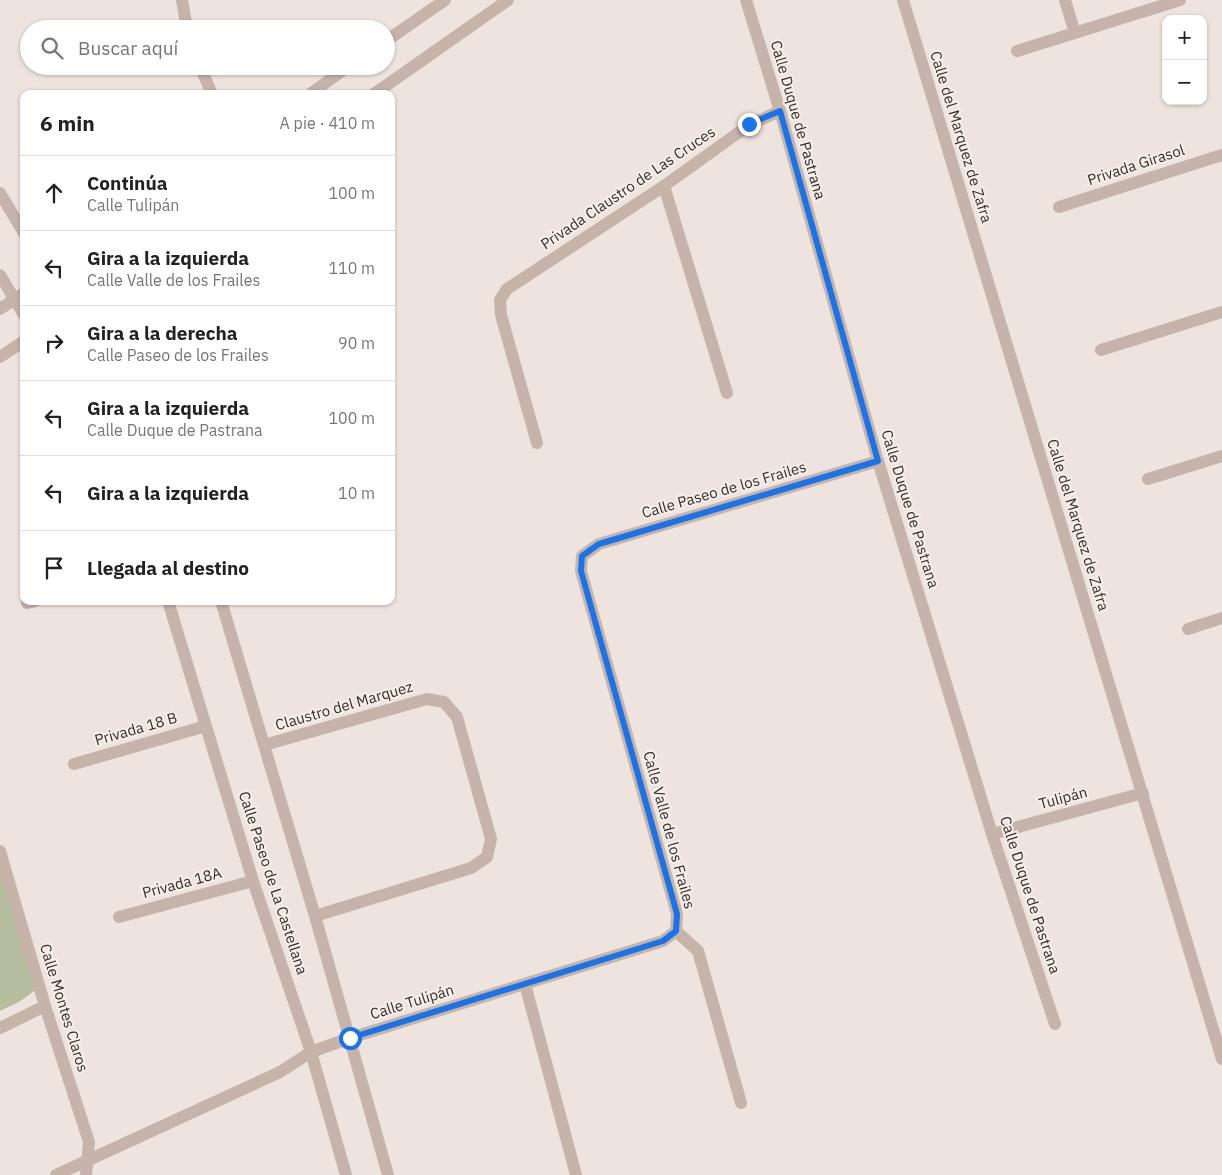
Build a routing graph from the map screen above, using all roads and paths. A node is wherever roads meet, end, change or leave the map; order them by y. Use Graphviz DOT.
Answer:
graph roads {
  1 [pos="182,0"];
  2 [pos="444,0"];
  3 [pos="508,0"];
  4 [pos="746,0"];
  5 [pos="903,0"];
  6 [pos="1065,0"];
  7 [pos="1180,0"];
  8 [pos="185,20"];
  9 [pos="1075,33"];
  10 [pos="395,35"];
  11 [pos="1017,52"];
  12 [pos="204,75"];
  13 [pos="337,75"];
  14 [pos="210,90"];
  15 [pos="316,90"];
  16 [pos="380,90"];
  17 [pos="780,111"];
  18 [pos="1222,155"];
  19 [pos="664,186"];
  20 [pos="0,193"];
  21 [pos="1059,207"];
  22 [pos="20,226"];
  23 [pos="0,275"];
  24 [pos="19,296"];
  25 [pos="0,309"];
  26 [pos="1222,312"];
  27 [pos="20,344"];
  28 [pos="1101,350"];
  29 [pos="0,357"];
  30 [pos="727,393"];
  31 [pos="537,443"];
  32 [pos="1222,456"];
  33 [pos="878,461"];
  34 [pos="1148,479"];
  35 [pos="582,556"];
  36 [pos="169,605"];
  37 [pos="222,605"];
  38 [pos="1222,618"];
  39 [pos="1188,629"];
  40 [pos="206,726"];
  41 [pos="264,745"];
  42 [pos="74,764"];
  43 [pos="1142,793"];
  44 [pos="992,834"];
  45 [pos="0,851"];
  46 [pos="253,881"];
  47 [pos="315,916"];
  48 [pos="119,917"];
  49 [pos="676,931"];
  50 [pos="525,984"];
  51 [pos="45,1006"];
  52 [pos="1055,1024"];
  53 [pos="0,1028"];
  54 [pos="350,1038"];
  55 [pos="310,1052"];
  56 [pos="1222,1059"];
  57 [pos="741,1103"];
  58 [pos="87,1160"];
  59 [pos="56,1175"];
  60 [pos="86,1175"];
  61 [pos="346,1175"];
  62 [pos="388,1175"];
  63 [pos="576,1175"];
  1 -- 8 [label="street"];
  2 -- 10 [label="street"];
  3 -- 16 [label="street"];
  4 -- 17 [label="street, Calle Duque de Pastrana"];
  5 -- 43 [label="street, Calle del Marquez de Zafra"];
  6 -- 9 [label="street"];
  7 -- 9 [label="street"];
  9 -- 11 [label="street"];
  12 -- 14 [label="street"];
  13 -- 15 [label="street"];
  17 -- 19 [label="street, Privada Claustro de Las Cruces"];
  17 -- 33 [label="street, Calle Duque de Pastrana"];
  18 -- 21 [label="street, Privada Girasol"];
  19 -- 30 [label="street"];
  19 -- 31 [label="street, Privada Claustro de Las Cruces"];
  20 -- 22 [label="street"];
  23 -- 24 [label="street"];
  24 -- 25 [label="street"];
  26 -- 28 [label="street"];
  27 -- 29 [label="street"];
  32 -- 34 [label="street"];
  33 -- 35 [label="street, Calle Paseo de los Frailes"];
  33 -- 44 [label="street, Calle Duque de Pastrana"];
  35 -- 49 [label="street, Calle Valle de los Frailes"];
  36 -- 40 [label="street, Calle Paseo de La Castellana"];
  37 -- 41 [label="street, Calle Paseo de La Castellana"];
  38 -- 39 [label="street"];
  40 -- 42 [label="street, Privada 18 B"];
  40 -- 46 [label="street, Calle Paseo de La Castellana"];
  41 -- 47 [label="street, Calle Paseo de La Castellana"];
  41 -- 47 [label="street, Claustro del Marquez"];
  43 -- 44 [label="street, Tulipán"];
  43 -- 56 [label="street, Calle del Marquez de Zafra"];
  44 -- 52 [label="street, Calle Duque de Pastrana"];
  45 -- 51 [label="street, Calle Montes Claros"];
  46 -- 48 [label="street, Privada 18A"];
  46 -- 55 [label="street, Calle Paseo de La Castellana"];
  47 -- 54 [label="street, Calle Paseo de La Castellana"];
  49 -- 50 [label="street, Calle Tulipán"];
  49 -- 57 [label="street, Calle Valle de los Frailes"];
  50 -- 54 [label="street, Calle Tulipán"];
  50 -- 63 [label="street"];
  51 -- 53 [label="street"];
  51 -- 58 [label="street, Calle Montes Claros"];
  54 -- 55 [label="street, Calle Tulipán"];
  54 -- 62 [label="street, Calle Paseo de La Castellana"];
  55 -- 58 [label="street, Calle Tulipán"];
  55 -- 61 [label="street, Calle Paseo de La Castellana"];
  58 -- 59 [label="street, Calle Tulipán"];
  58 -- 60 [label="street, Calle Montes Claros"];
}
